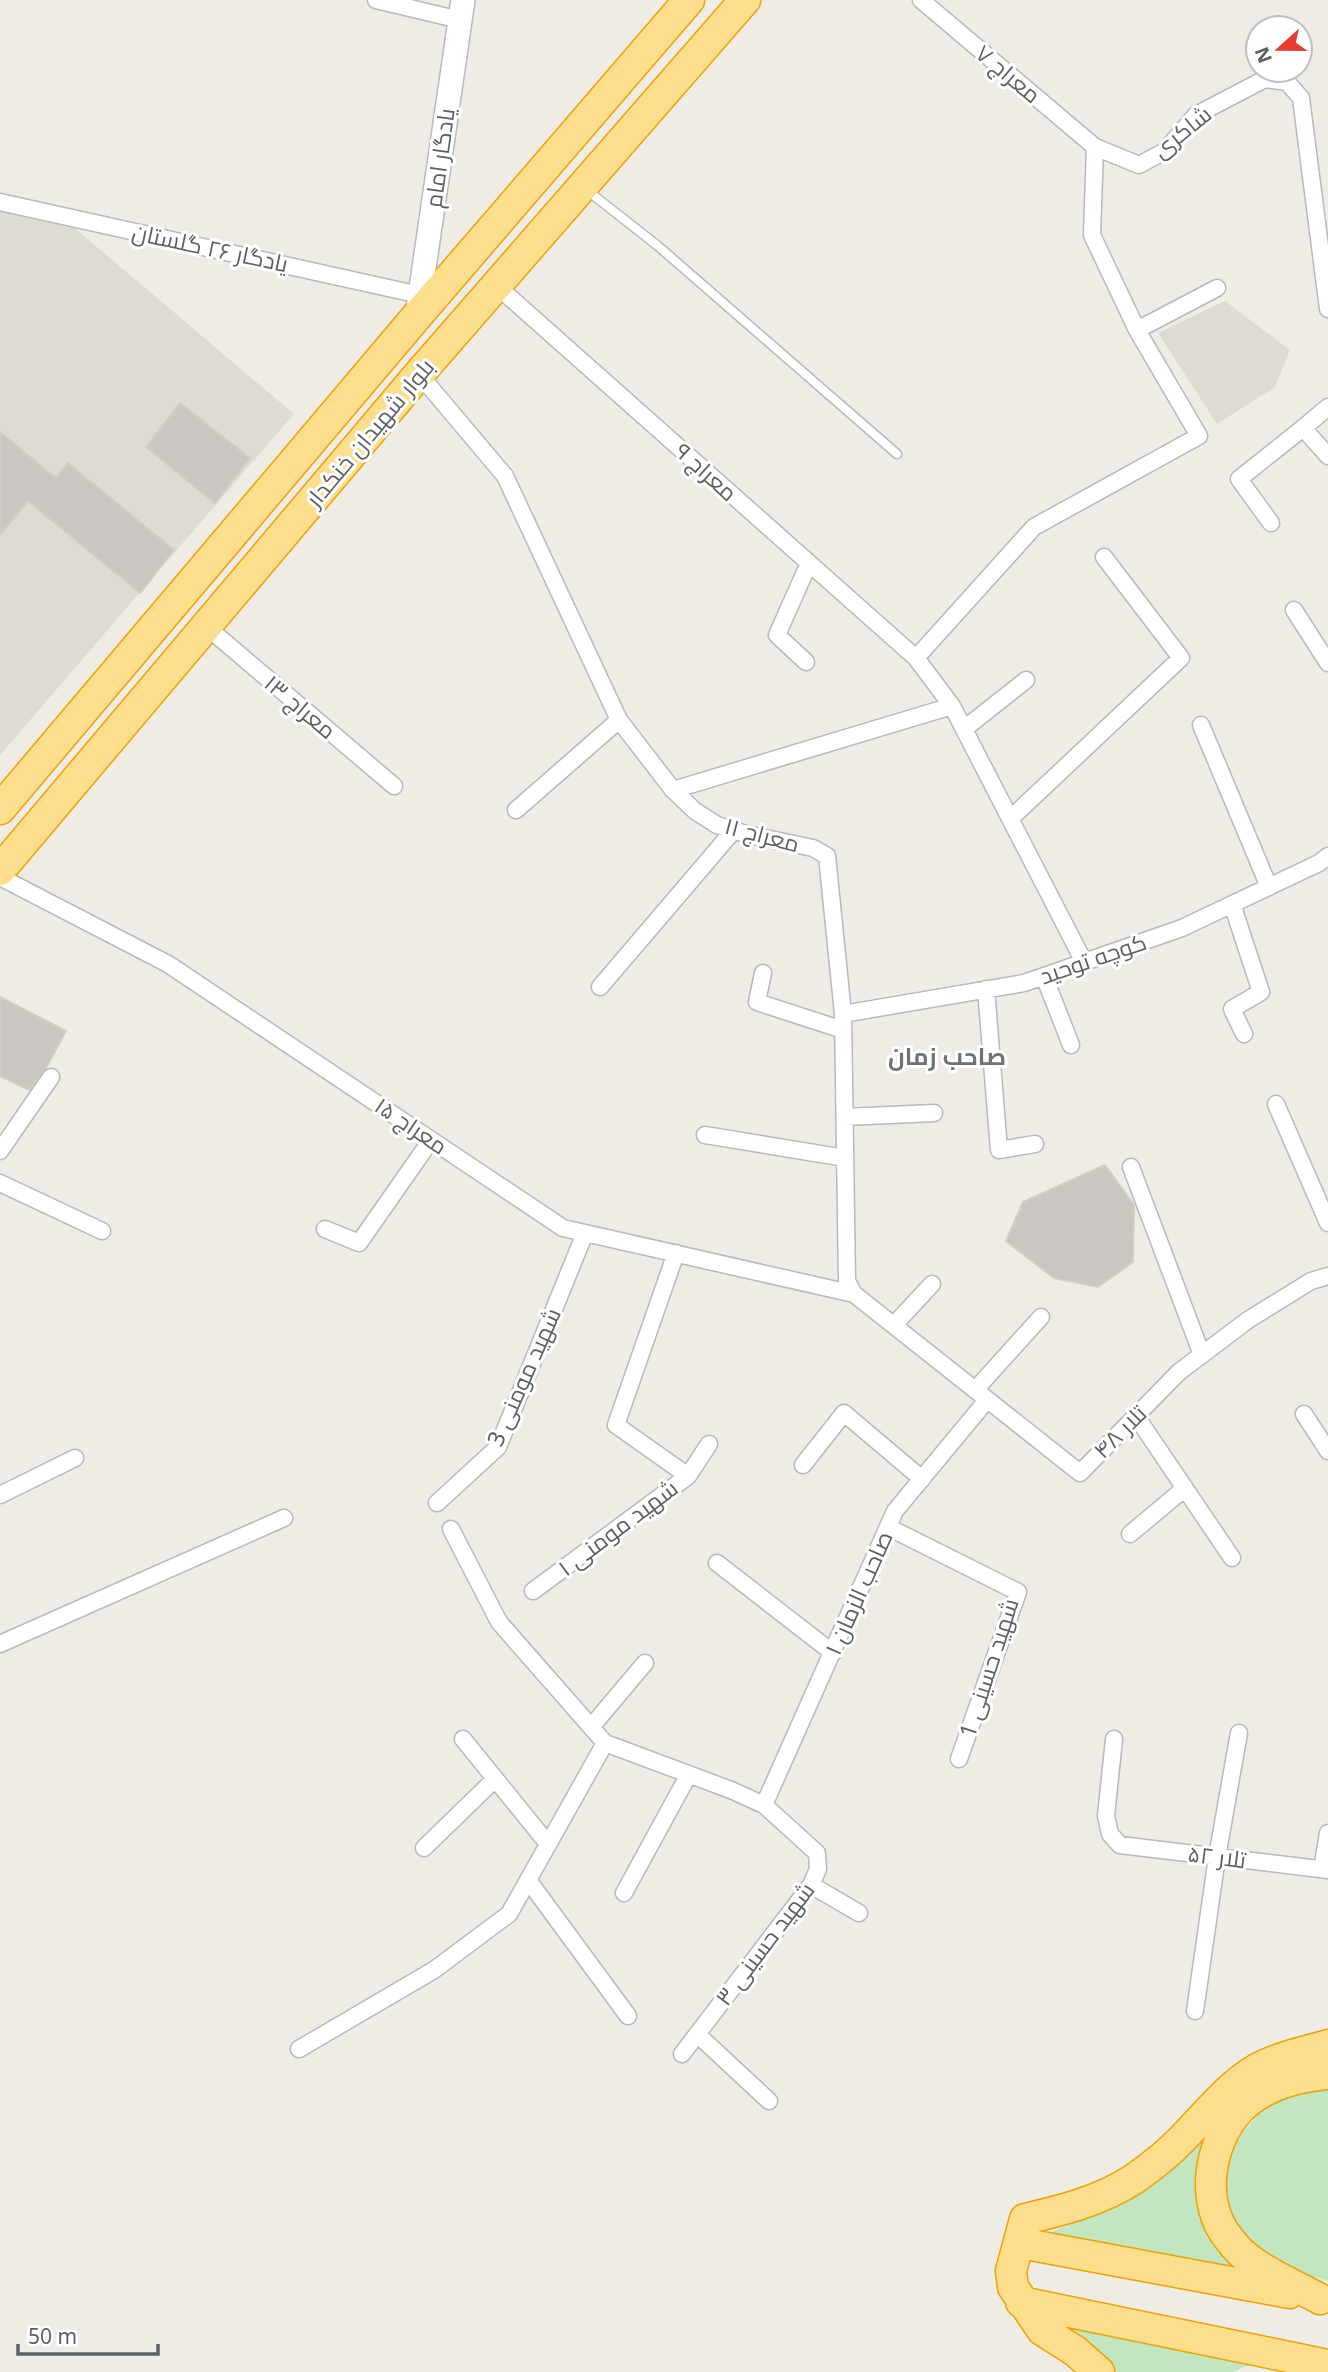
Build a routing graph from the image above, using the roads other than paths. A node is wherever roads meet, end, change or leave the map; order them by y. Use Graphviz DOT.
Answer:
graph roads {
  1 [pos="376,0"];
  2 [pos="689,0"];
  3 [pos="745,0"];
  4 [pos="921,0"];
  5 [pos="462,10"];
  6 [pos="1095,147"];
  7 [pos="583,187"];
  8 [pos="0,202"];
  9 [pos="497,286"];
  10 [pos="1217,288"];
  11 [pos="419,305"];
  12 [pos="1328,309"];
  13 [pos="1138,330"];
  14 [pos="419,374"];
  15 [pos="1328,407"];
  16 [pos="1303,428"];
  17 [pos="897,454"];
  18 [pos="1328,456"];
  19 [pos="1271,523"];
  20 [pos="1104,557"];
  21 [pos="809,563"];
  22 [pos="1294,610"];
  23 [pos="206,627"];
  24 [pos="916,658"];
  25 [pos="806,662"];
  26 [pos="1328,663"];
  27 [pos="1026,680"];
  28 [pos="952,706"];
  29 [pos="619,720"];
  30 [pos="1201,725"];
  31 [pos="964,729"];
  32 [pos="394,786"];
  33 [pos="673,789"];
  34 [pos="0,809"];
  35 [pos="516,810"];
  36 [pos="1010,819"];
  37 [pos="734,831"];
  38 [pos="1328,856"];
  39 [pos="0,870"];
  40 [pos="0,877"];
  41 [pos="1269,887"];
  42 [pos="1232,904"];
  43 [pos="1084,962"];
  44 [pos="763,973"];
  45 [pos="1044,976"];
  46 [pos="600,987"];
  47 [pos="986,989"];
  48 [pos="843,1022"];
  49 [pos="1244,1034"];
  50 [pos="1071,1045"];
  51 [pos="51,1077"];
  52 [pos="1276,1104"];
  53 [pos="934,1112"];
  54 [pos="845,1117"];
  55 [pos="705,1135"];
  56 [pos="431,1140"];
  57 [pos="1035,1144"];
  58 [pos="0,1151"];
  59 [pos="845,1158"];
  60 [pos="1131,1167"];
  61 [pos="0,1184"];
  62 [pos="1328,1223"];
  63 [pos="325,1229"];
  64 [pos="102,1231"];
  65 [pos="585,1233"];
  66 [pos="676,1254"];
  67 [pos="1328,1276"];
  68 [pos="932,1284"];
  69 [pos="854,1294"];
  70 [pos="1041,1317"];
  71 [pos="894,1325"];
  72 [pos="1202,1355"];
  73 [pos="981,1395"];
  74 [pos="1304,1414"];
  75 [pos="1136,1416"];
  76 [pos="709,1444"];
  77 [pos="1328,1451"];
  78 [pos="75,1458"];
  79 [pos="803,1465"];
  80 [pos="688,1476"];
  81 [pos="922,1479"];
  82 [pos="1185,1488"];
  83 [pos="0,1495"];
  84 [pos="437,1503"];
  85 [pos="284,1518"];
  86 [pos="888,1527"];
  87 [pos="451,1529"];
  88 [pos="1130,1534"];
  89 [pos="1232,1558"];
  90 [pos="717,1563"];
  91 [pos="533,1591"];
  92 [pos="0,1644"];
  93 [pos="833,1653"];
  94 [pos="645,1663"];
  95 [pos="591,1727"];
  96 [pos="1239,1733"];
  97 [pos="463,1739"];
  98 [pos="1114,1739"];
  99 [pos="605,1743"];
  100 [pos="959,1759"];
  101 [pos="689,1774"];
  102 [pos="495,1779"];
  103 [pos="764,1805"];
  104 [pos="1328,1833"];
  105 [pos="548,1844"];
  106 [pos="424,1848"];
  107 [pos="1217,1857"];
  108 [pos="1325,1870"];
  109 [pos="528,1880"];
  110 [pos="811,1885"];
  111 [pos="624,1893"];
  112 [pos="859,1913"];
  113 [pos="1195,2011"];
  114 [pos="628,2016"];
  115 [pos="697,2034"];
  116 [pos="1328,2045"];
  117 [pos="299,2049"];
  118 [pos="682,2054"];
  119 [pos="1328,2074"];
  120 [pos="769,2101"];
  121 [pos="1020,2243"];
  122 [pos="1324,2300"];
  123 [pos="1021,2302"];
  124 [pos="1328,2365"];
  125 [pos="1099,2372"];
  126 [pos="1265,2372"];
  1 -- 5 [label="street"];
  2 -- 11 [label="highway, بلوار شهیدان خنکدار"];
  3 -- 7 [label="highway, بلوار شهیدان خنکدار"];
  4 -- 6 [label="street, معراج ۷"];
  5 -- 11 [label="main road, یادگار امام"];
  6 -- 12 [label="street, شاکری"];
  6 -- 13 [label="street"];
  7 -- 9 [label="highway, بلوار شهیدان خنکدار"];
  7 -- 17 [label="lane"];
  8 -- 11 [label="street, یادگار ۲۶ گلستان"];
  9 -- 14 [label="highway, بلوار شهیدان خنکدار"];
  9 -- 21 [label="street, معراج ۹"];
  10 -- 13 [label="street"];
  11 -- 34 [label="highway, بلوار شهیدان خنکدار"];
  13 -- 24 [label="street"];
  14 -- 23 [label="highway, بلوار شهیدان خنکدار"];
  14 -- 29 [label="street, معراج ۱۱"];
  15 -- 16 [label="street"];
  16 -- 18 [label="street"];
  16 -- 19 [label="street"];
  20 -- 36 [label="street"];
  21 -- 24 [label="street, معراج ۹"];
  21 -- 25 [label="street"];
  22 -- 26 [label="street"];
  23 -- 32 [label="street, معراج ۱۳"];
  23 -- 39 [label="highway, بلوار شهیدان خنکدار"];
  24 -- 28 [label="street, معراج ۹"];
  27 -- 31 [label="street"];
  28 -- 31 [label="street, معراج ۹"];
  28 -- 33 [label="street"];
  29 -- 33 [label="street, معراج ۱۱"];
  29 -- 35 [label="street"];
  30 -- 41 [label="street"];
  31 -- 36 [label="street, معراج ۹"];
  33 -- 37 [label="street, معراج ۱۱"];
  36 -- 43 [label="street, معراج ۹"];
  37 -- 46 [label="street"];
  37 -- 48 [label="street, معراج ۱۱"];
  38 -- 41 [label="street, کوچه توحید"];
  40 -- 56 [label="street, معراج ۱۵"];
  41 -- 42 [label="street, کوچه توحید"];
  42 -- 43 [label="street, کوچه توحید"];
  42 -- 49 [label="street"];
  43 -- 45 [label="street, کوچه توحید"];
  44 -- 48 [label="street"];
  45 -- 47 [label="street, کوچه توحید"];
  45 -- 50 [label="street"];
  47 -- 48 [label="street, کوچه توحید"];
  47 -- 57 [label="street"];
  48 -- 54 [label="street, معراج ۱۱"];
  51 -- 58 [label="street"];
  52 -- 62 [label="street"];
  53 -- 54 [label="street"];
  54 -- 59 [label="street, معراج ۱۱"];
  55 -- 59 [label="street"];
  56 -- 63 [label="street"];
  56 -- 65 [label="street, معراج ۱۵"];
  59 -- 69 [label="street, معراج ۱۱"];
  60 -- 72 [label="street"];
  61 -- 64 [label="street"];
  65 -- 66 [label="street, معراج ۱۵"];
  65 -- 84 [label="street, شهید مومنی 3"];
  66 -- 69 [label="street, معراج ۱۵"];
  66 -- 80 [label="street, شهید مومنی ۱"];
  67 -- 72 [label="street, تلار ۴۸"];
  68 -- 71 [label="street"];
  69 -- 71 [label="street, تلار ۴۸"];
  70 -- 73 [label="street, صاحب الزمان ۱"];
  71 -- 73 [label="street, تلار ۴۸"];
  72 -- 75 [label="street, تلار ۴۸"];
  73 -- 75 [label="street, تلار ۴۸"];
  73 -- 81 [label="street, صاحب الزمان ۱"];
  74 -- 77 [label="street"];
  75 -- 82 [label="street"];
  76 -- 80 [label="street"];
  78 -- 83 [label="street"];
  79 -- 81 [label="street"];
  80 -- 91 [label="street, شهید مومنی ۱"];
  81 -- 86 [label="street, صاحب الزمان ۱"];
  82 -- 88 [label="street"];
  82 -- 89 [label="street"];
  85 -- 92 [label="street"];
  86 -- 93 [label="street, صاحب الزمان ۱"];
  86 -- 100 [label="street, شهید حسینی 1"];
  87 -- 95 [label="street"];
  90 -- 93 [label="street"];
  93 -- 103 [label="street, صاحب الزمان ۱"];
  94 -- 95 [label="street"];
  95 -- 99 [label="street"];
  96 -- 107 [label="street"];
  97 -- 102 [label="street"];
  98 -- 107 [label="street, تلار ۵۲"];
  99 -- 101 [label="street"];
  99 -- 105 [label="street"];
  101 -- 103 [label="street"];
  101 -- 111 [label="street"];
  102 -- 105 [label="street"];
  102 -- 106 [label="street"];
  103 -- 110 [label="street, شهید حسینی ۳"];
  104 -- 108 [label="street"];
  105 -- 109 [label="street"];
  107 -- 108 [label="street, تلار ۵۲"];
  107 -- 113 [label="street"];
  109 -- 114 [label="street"];
  109 -- 117 [label="street"];
  110 -- 112 [label="street"];
  110 -- 115 [label="street, شهید حسینی ۳"];
  115 -- 118 [label="street, شهید حسینی ۳"];
  115 -- 120 [label="street"];
  116 -- 121 [label="highway"];
  119 -- 122 [label="highway"];
  121 -- 122 [label="highway"];
  121 -- 123 [label="highway"];
  123 -- 124 [label="highway"];
  123 -- 125 [label="highway"];
  124 -- 126 [label="highway"];
}
